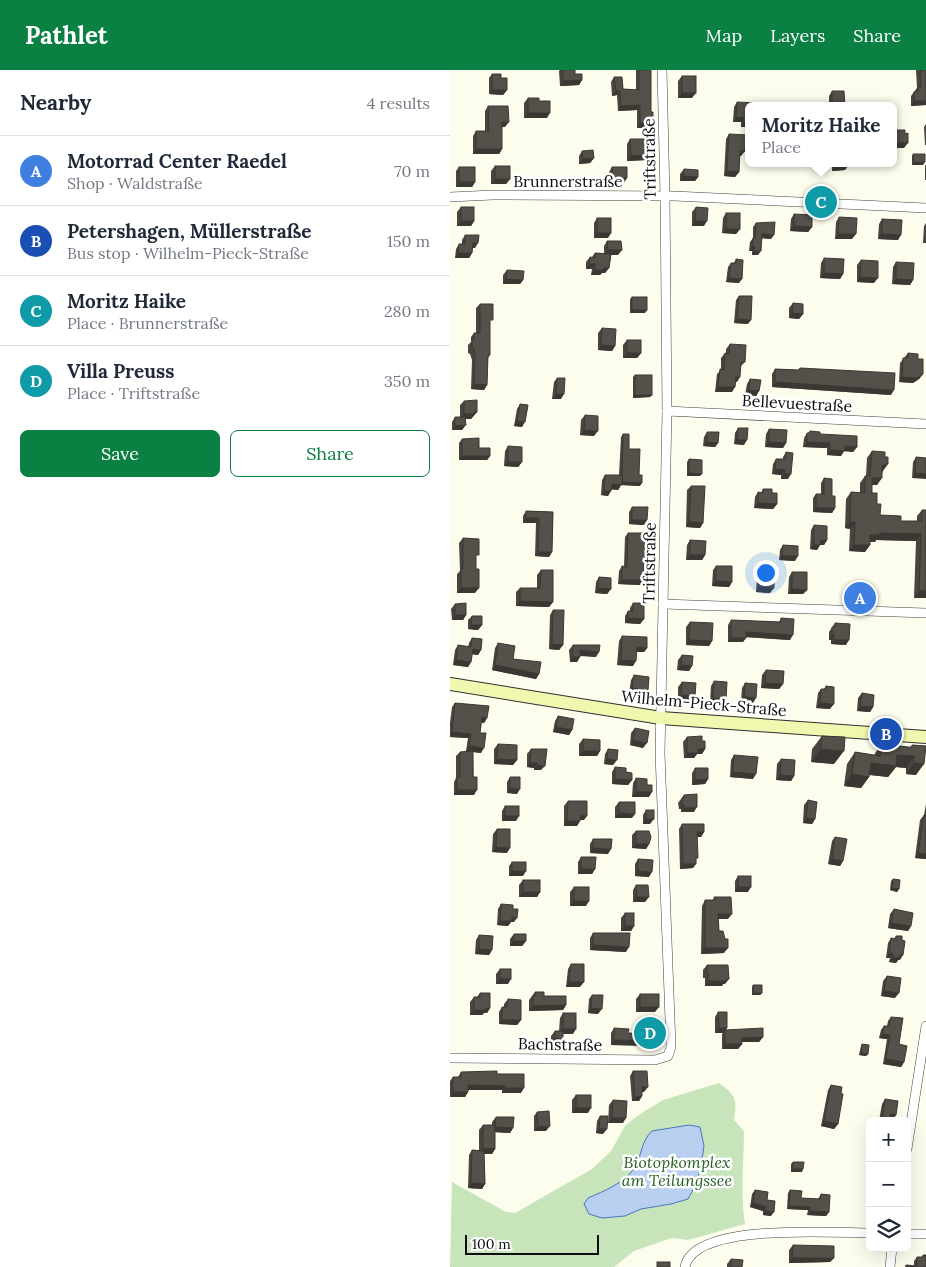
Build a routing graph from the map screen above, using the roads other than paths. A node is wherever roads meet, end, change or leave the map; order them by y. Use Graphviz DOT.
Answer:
graph roads {
  1 [pos="662,70"];
  2 [pos="665,196"];
  3 [pos="450,197"];
  4 [pos="926,208"];
  5 [pos="667,411"];
  6 [pos="926,424"];
  7 [pos="663,604"];
  8 [pos="926,613"];
  9 [pos="450,684"];
  10 [pos="661,718"];
  11 [pos="926,737"];
  12 [pos="926,1026"];
  13 [pos="668,1056"];
  14 [pos="450,1058"];
  15 [pos="911,1123"];
  16 [pos="866,1233"];
  17 [pos="911,1234"];
  18 [pos="926,1234"];
  19 [pos="892,1252"];
  20 [pos="685,1265"];
  21 [pos="890,1267"];
  1 -- 2 [label="street, Triftstraße"];
  2 -- 3 [label="street, Brunnerstraße"];
  2 -- 4 [label="street, Brunnerstraße"];
  2 -- 5 [label="street, Triftstraße"];
  5 -- 6 [label="street, Bellevuestraße"];
  5 -- 7 [label="street, Triftstraße"];
  7 -- 8 [label="street"];
  7 -- 10 [label="street, Triftstraße"];
  9 -- 10 [label="street, Wilhelm-Pieck-Straße"];
  10 -- 11 [label="street, Wilhelm-Pieck-Straße"];
  10 -- 13 [label="street, Triftstraße"];
  12 -- 15 [label="street"];
  13 -- 14 [label="street, Bachstraße"];
  16 -- 20 [label="street"];
  17 -- 18 [label="street"];
  19 -- 21 [label="street"];
}
